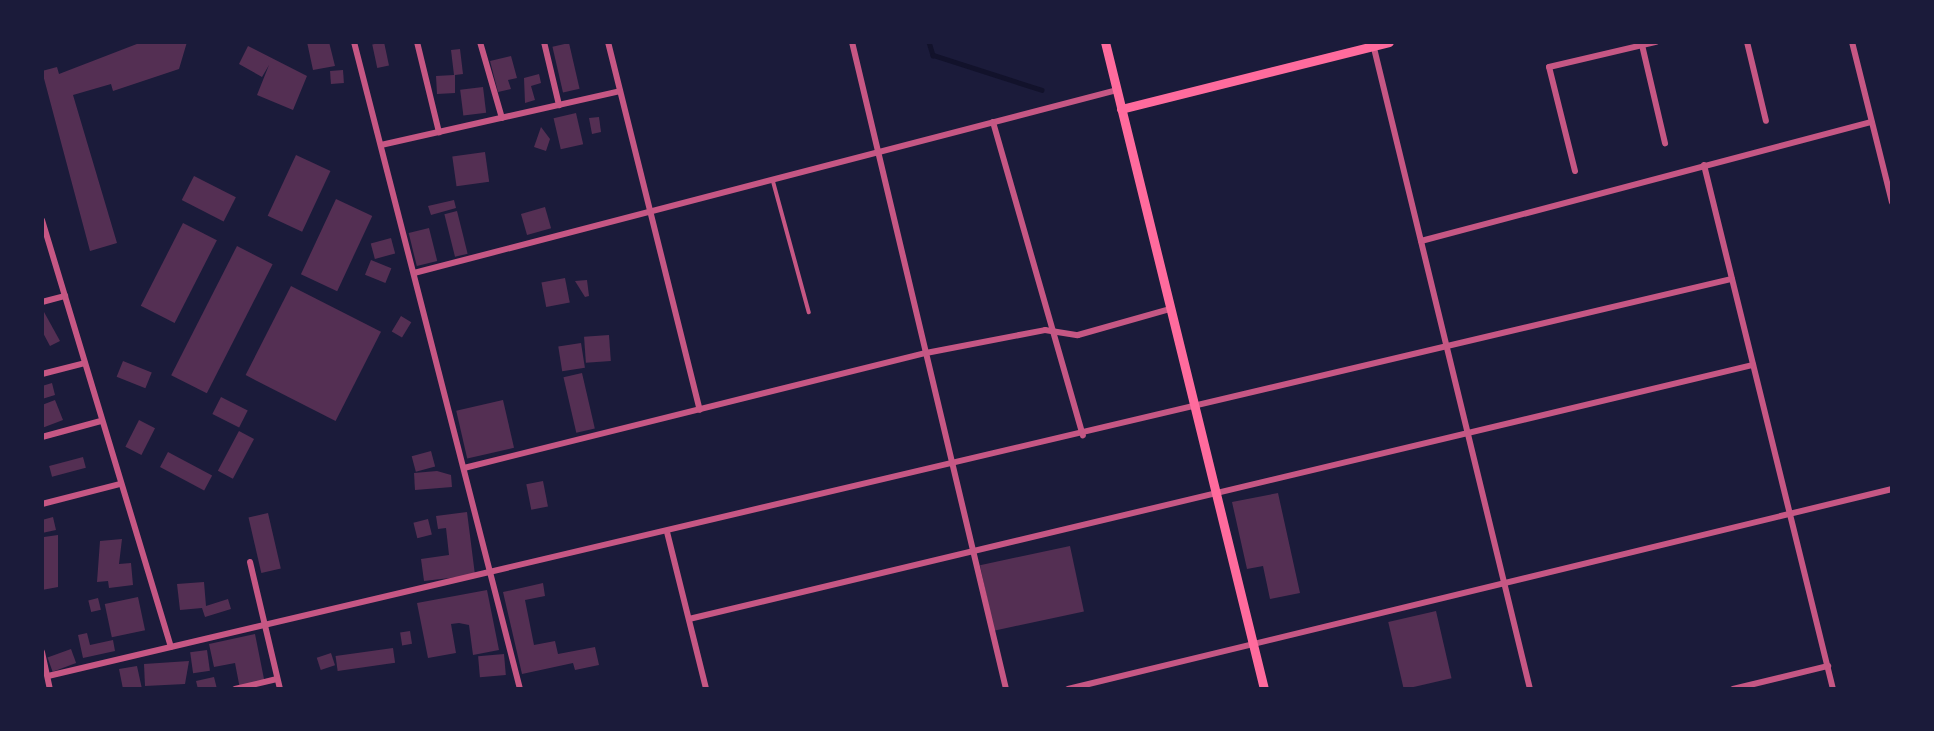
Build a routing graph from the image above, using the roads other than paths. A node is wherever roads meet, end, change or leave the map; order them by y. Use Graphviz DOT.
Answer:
graph roads {
  1 [pos="354,42"];
  2 [pos="417,42"];
  3 [pos="480,42"];
  4 [pos="544,42"];
  5 [pos="608,42"];
  6 [pos="852,42"];
  7 [pos="1105,42"];
  8 [pos="1389,42"];
  9 [pos="1656,42"];
  10 [pos="1747,42"];
  11 [pos="1852,42"];
  12 [pos="1373,44"];
  13 [pos="1642,45"];
  14 [pos="1117,90"];
  15 [pos="620,91"];
  16 [pos="558,105"];
  17 [pos="1121,109"];
  18 [pos="502,118"];
  19 [pos="1766,121"];
  20 [pos="993,122"];
  21 [pos="1872,122"];
  22 [pos="439,132"];
  23 [pos="1665,143"];
  24 [pos="381,145"];
  25 [pos="879,152"];
  26 [pos="1704,164"];
  27 [pos="1575,171"];
  28 [pos="773,180"];
  29 [pos="1892,202"];
  30 [pos="650,212"];
  31 [pos="42,220"];
  32 [pos="44,231"];
  33 [pos="1421,241"];
  34 [pos="414,273"];
  35 [pos="1732,279"];
  36 [pos="65,296"];
  37 [pos="42,302"];
  38 [pos="1170,309"];
  39 [pos="809,312"];
  40 [pos="1053,331"];
  41 [pos="1447,349"];
  42 [pos="926,354"];
  43 [pos="85,363"];
  44 [pos="1753,365"];
  45 [pos="42,374"];
  46 [pos="1195,409"];
  47 [pos="699,410"];
  48 [pos="102,421"];
  49 [pos="1467,434"];
  50 [pos="1083,435"];
  51 [pos="42,438"];
  52 [pos="952,466"];
  53 [pos="464,468"];
  54 [pos="120,484"];
  55 [pos="1892,489"];
  56 [pos="1216,494"];
  57 [pos="42,504"];
  58 [pos="1789,515"];
  59 [pos="667,532"];
  60 [pos="972,551"];
  61 [pos="250,562"];
  62 [pos="491,573"];
  63 [pos="1503,585"];
  64 [pos="689,619"];
  65 [pos="264,626"];
  66 [pos="1252,643"];
  67 [pos="171,647"];
  68 [pos="42,652"];
  69 [pos="1828,666"];
  70 [pos="47,676"];
  71 [pos="278,679"];
  72 [pos="50,689"];
  73 [pos="235,689"];
  74 [pos="280,689"];
  75 [pos="520,689"];
  76 [pos="706,689"];
  77 [pos="1006,689"];
  78 [pos="1068,689"];
  79 [pos="1264,689"];
  80 [pos="1530,689"];
  81 [pos="1733,689"];
  82 [pos="1833,689"];
  1 -- 24 [label="street"];
  2 -- 22 [label="street"];
  3 -- 18 [label="street"];
  4 -- 16 [label="street"];
  5 -- 15 [label="street"];
  6 -- 25 [label="street"];
  7 -- 14 [label="main road"];
  8 -- 12 [label="main road"];
  9 -- 13 [label="street"];
  10 -- 19 [label="street"];
  11 -- 21 [label="street"];
  12 -- 17 [label="main road"];
  12 -- 33 [label="street"];
  13 -- 23 [label="street"];
  13 -- 27 [label="street"];
  14 -- 17 [label="main road"];
  14 -- 20 [label="street"];
  15 -- 16 [label="street"];
  15 -- 30 [label="street"];
  16 -- 18 [label="street"];
  17 -- 38 [label="main road"];
  18 -- 22 [label="street"];
  20 -- 25 [label="street"];
  20 -- 40 [label="street"];
  21 -- 26 [label="street"];
  21 -- 29 [label="street"];
  22 -- 24 [label="street"];
  24 -- 34 [label="street"];
  25 -- 28 [label="street"];
  25 -- 42 [label="street"];
  26 -- 33 [label="street"];
  26 -- 35 [label="street"];
  28 -- 30 [label="street"];
  28 -- 39 [label="lane"];
  30 -- 34 [label="street"];
  30 -- 47 [label="street"];
  31 -- 32 [label="street"];
  32 -- 36 [label="street"];
  33 -- 41 [label="street"];
  34 -- 53 [label="street"];
  35 -- 41 [label="street"];
  35 -- 44 [label="street"];
  36 -- 37 [label="street"];
  36 -- 43 [label="street"];
  38 -- 40 [label="street"];
  38 -- 46 [label="main road"];
  40 -- 42 [label="street"];
  40 -- 50 [label="street"];
  41 -- 46 [label="street"];
  41 -- 49 [label="street"];
  42 -- 47 [label="street"];
  42 -- 52 [label="street"];
  43 -- 45 [label="street"];
  43 -- 48 [label="street"];
  44 -- 49 [label="street"];
  44 -- 58 [label="street"];
  46 -- 50 [label="street"];
  46 -- 56 [label="main road"];
  47 -- 53 [label="street"];
  48 -- 51 [label="street"];
  48 -- 54 [label="street"];
  49 -- 56 [label="street"];
  49 -- 63 [label="street"];
  50 -- 52 [label="street"];
  52 -- 59 [label="street"];
  52 -- 60 [label="street"];
  53 -- 62 [label="street"];
  54 -- 57 [label="street"];
  54 -- 67 [label="street"];
  55 -- 58 [label="street"];
  56 -- 60 [label="street"];
  56 -- 66 [label="main road"];
  58 -- 63 [label="street"];
  58 -- 69 [label="street"];
  59 -- 62 [label="street"];
  59 -- 64 [label="street"];
  60 -- 64 [label="street"];
  60 -- 77 [label="street"];
  61 -- 65 [label="street"];
  62 -- 65 [label="street"];
  62 -- 75 [label="street"];
  63 -- 66 [label="street"];
  63 -- 80 [label="street"];
  64 -- 76 [label="street"];
  65 -- 67 [label="street"];
  65 -- 71 [label="street"];
  66 -- 78 [label="street"];
  66 -- 79 [label="main road"];
  67 -- 70 [label="street"];
  68 -- 70 [label="street"];
  69 -- 81 [label="street"];
  69 -- 82 [label="street"];
  70 -- 72 [label="street"];
  71 -- 73 [label="street"];
  71 -- 74 [label="street"];
}
